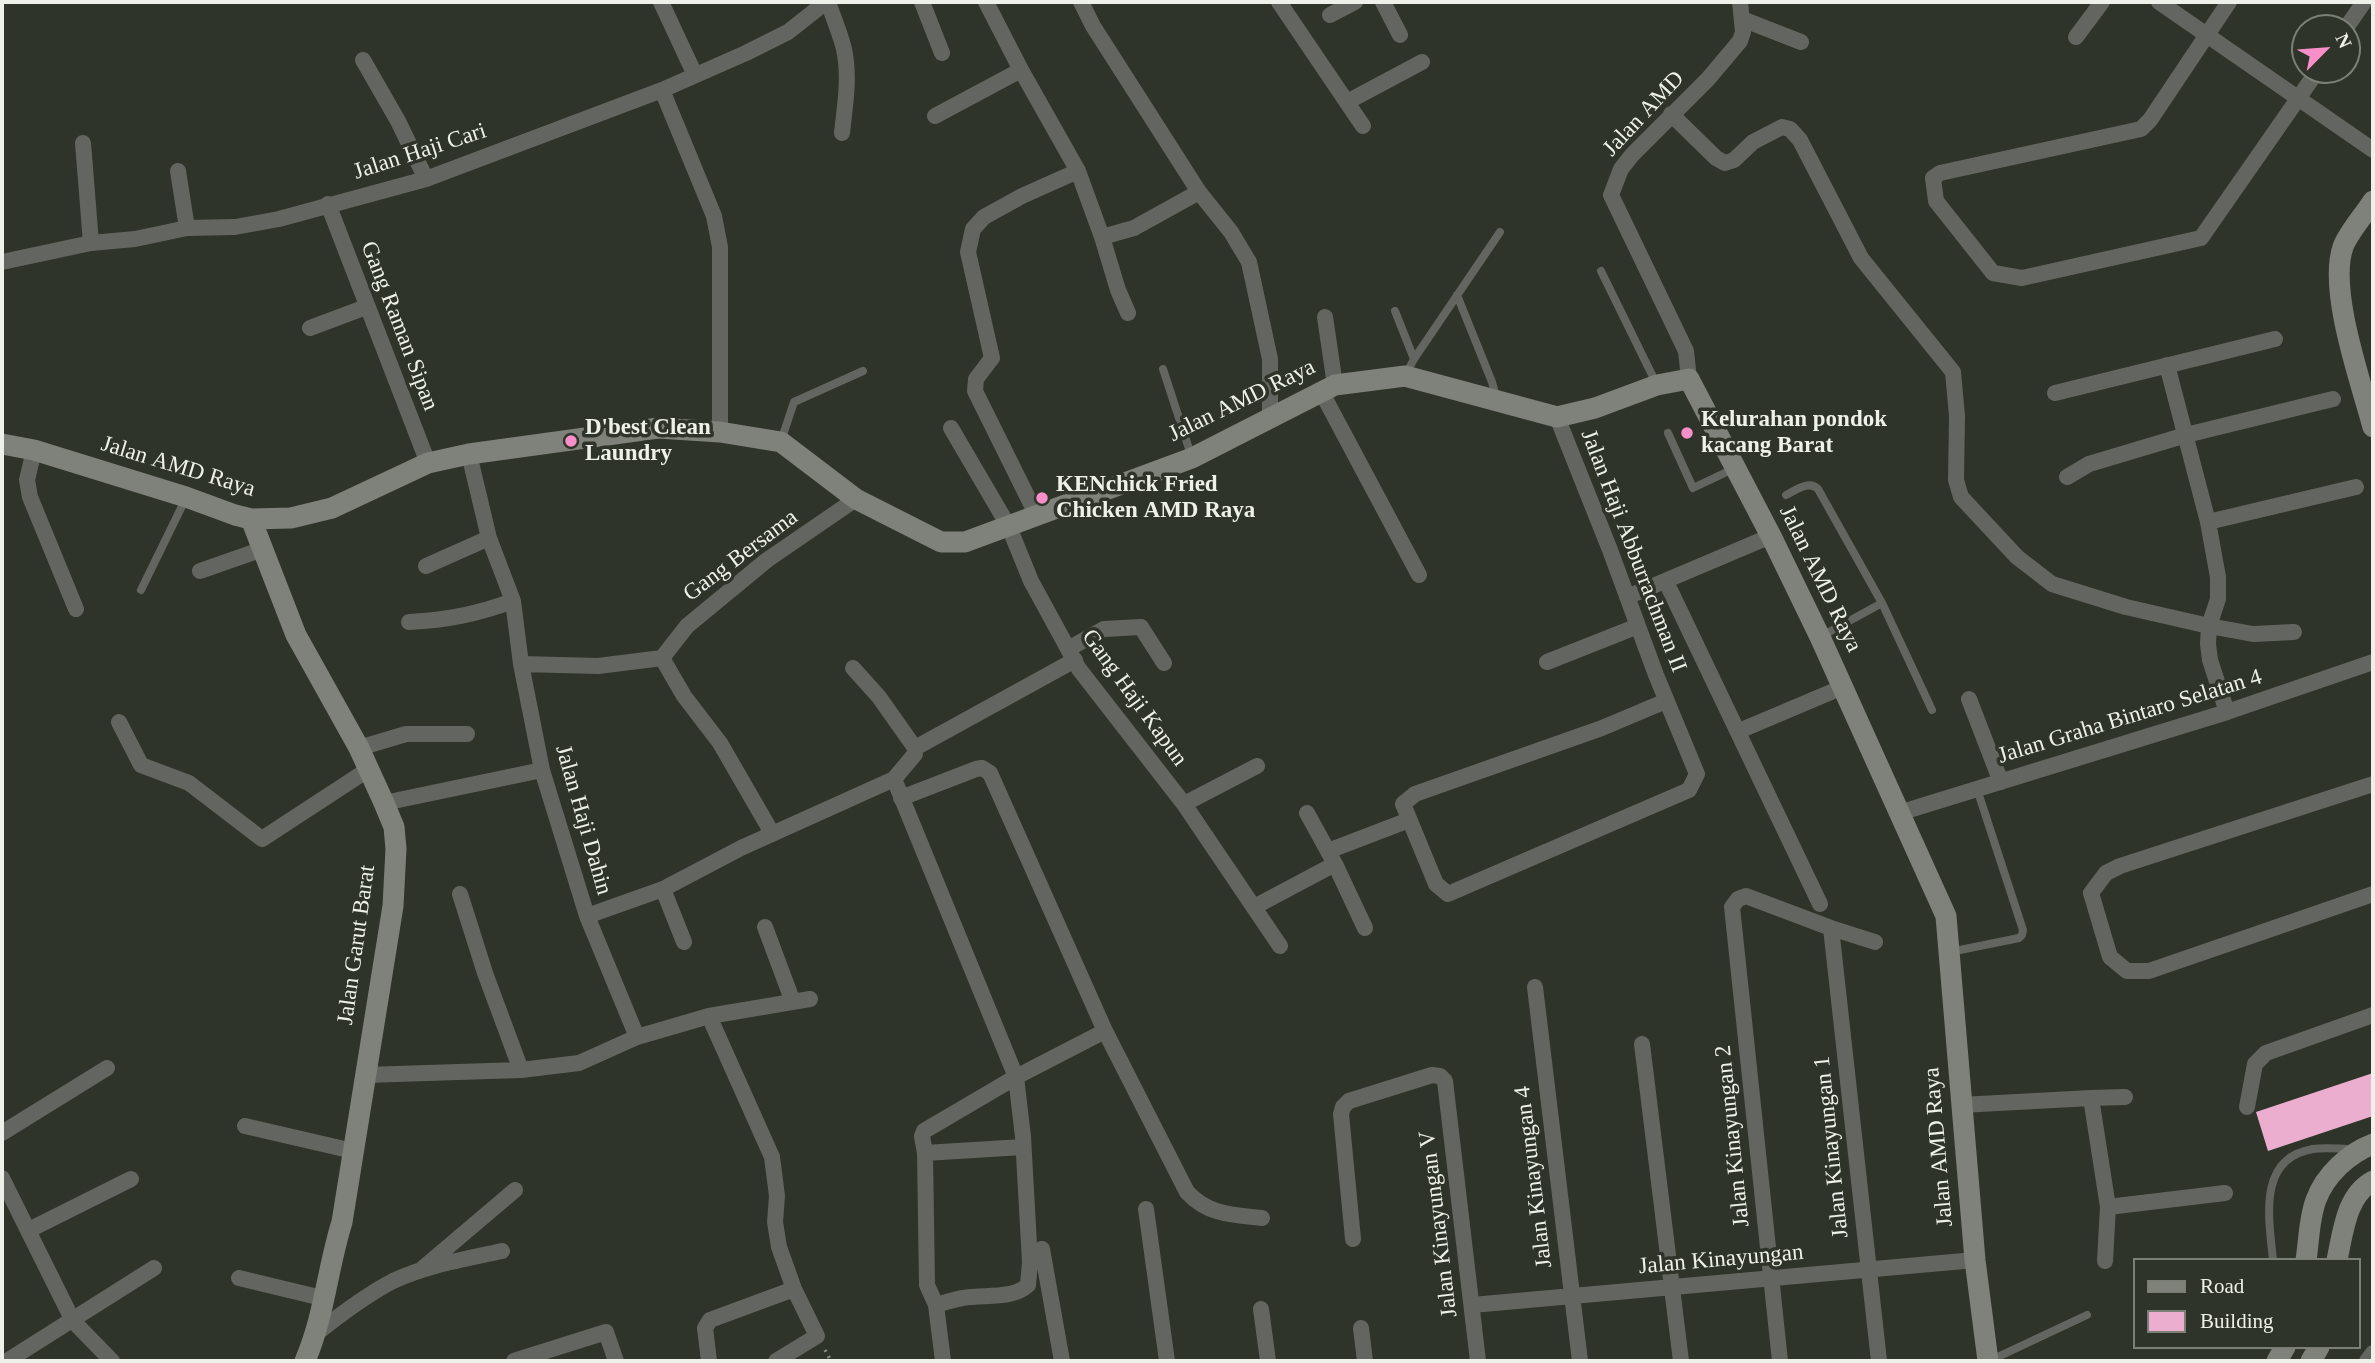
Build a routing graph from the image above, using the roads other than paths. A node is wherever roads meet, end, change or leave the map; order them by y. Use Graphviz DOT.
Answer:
graph roads {
  1 [pos="661,2"];
  2 [pos="827,2"];
  3 [pos="922,2"];
  4 [pos="986,2"];
  5 [pos="1081,2"];
  6 [pos="1279,2"];
  7 [pos="1355,2"];
  8 [pos="1383,2"];
  9 [pos="1740,2"];
  10 [pos="2102,2"];
  11 [pos="2159,2"];
  12 [pos="2229,2"];
  13 [pos="1330,15"];
  14 [pos="1742,19"];
  15 [pos="1400,35"];
  16 [pos="2208,35"];
  17 [pos="2076,37"];
  18 [pos="1801,42"];
  19 [pos="942,53"];
  20 [pos="363,60"];
  21 [pos="1422,62"];
  22 [pos="1021,70"];
  23 [pos="695,75"];
  24 [pos="2308,84"];
  25 [pos="662,90"];
  26 [pos="2299,97"];
  27 [pos="1347,102"];
  28 [pos="1671,114"];
  29 [pos="935,116"];
  30 [pos="1363,126"];
  31 [pos="842,133"];
  32 [pos="83,143"];
  33 [pos="2373,150"];
  34 [pos="178,171"];
  35 [pos="1078,171"];
  36 [pos="426,179"];
  37 [pos="1199,192"];
  38 [pos="2373,201"];
  39 [pos="328,204"];
  40 [pos="187,228"];
  41 [pos="1500,232"];
  42 [pos="1102,237"];
  43 [pos="91,243"];
  44 [pos="2,262"];
  45 [pos="1601,271"];
  46 [pos="1457,295"];
  47 [pos="366,307"];
  48 [pos="1395,312"];
  49 [pos="1128,313"];
  50 [pos="1325,317"];
  51 [pos="310,328"];
  52 [pos="2275,339"];
  53 [pos="2167,365"];
  54 [pos="1410,368"];
  55 [pos="1163,369"];
  56 [pos="863,371"];
  57 [pos="1689,379"];
  58 [pos="1657,385"];
  59 [pos="1329,389"];
  60 [pos="2055,393"];
  61 [pos="2333,399"];
  62 [pos="1496,400"];
  63 [pos="1270,416"];
  64 [pos="1557,417"];
  65 [pos="2373,427"];
  66 [pos="951,428"];
  67 [pos="720,432"];
  68 [pos="1668,433"];
  69 [pos="2186,435"];
  70 [pos="781,442"];
  71 [pos="2,444"];
  72 [pos="34,450"];
  73 [pos="470,454"];
  74 [pos="1192,458"];
  75 [pos="428,463"];
  76 [pos="1736,467"];
  77 [pos="2067,477"];
  78 [pos="2356,487"];
  79 [pos="1786,495"];
  80 [pos="186,497"];
  81 [pos="856,499"];
  82 [pos="1037,516"];
  83 [pos="251,519"];
  84 [pos="2208,523"];
  85 [pos="1009,527"];
  86 [pos="1772,536"];
  87 [pos="489,538"];
  88 [pos="263,549"];
  89 [pos="426,566"];
  90 [pos="200,571"];
  91 [pos="1419,575"];
  92 [pos="141,590"];
  93 [pos="1670,590"];
  94 [pos="1627,597"];
  95 [pos="513,601"];
  96 [pos="1882,603"];
  97 [pos="76,609"];
  98 [pos="409,622"];
  99 [pos="1638,626"];
  100 [pos="2209,626"];
  101 [pos="2294,632"];
  102 [pos="1820,637"];
  103 [pos="1072,655"];
  104 [pos="662,658"];
  105 [pos="1547,662"];
  106 [pos="2373,662"];
  107 [pos="1164,663"];
  108 [pos="521,664"];
  109 [pos="853,668"];
  110 [pos="1843,687"];
  111 [pos="1969,699"];
  112 [pos="1666,701"];
  113 [pos="1932,709"];
  114 [pos="2227,712"];
  115 [pos="119,722"];
  116 [pos="1739,731"];
  117 [pos="467,734"];
  118 [pos="359,748"];
  119 [pos="915,748"];
  120 [pos="1257,766"];
  121 [pos="369,769"];
  122 [pos="542,770"];
  123 [pos="894,779"];
  124 [pos="2001,782"];
  125 [pos="2373,784"];
  126 [pos="1977,789"];
  127 [pos="901,798"];
  128 [pos="384,803"];
  129 [pos="1184,804"];
  130 [pos="1307,813"];
  131 [pos="1899,813"];
  132 [pos="1409,820"];
  133 [pos="772,833"];
  134 [pos="1331,857"];
  135 [pos="663,889"];
  136 [pos="460,894"];
  137 [pos="2373,894"];
  138 [pos="1820,904"];
  139 [pos="1254,907"];
  140 [pos="587,916"];
  141 [pos="765,928"];
  142 [pos="1365,928"];
  143 [pos="1831,928"];
  144 [pos="684,942"];
  145 [pos="1875,942"];
  146 [pos="1280,946"];
  147 [pos="1950,952"];
  148 [pos="1535,987"];
  149 [pos="810,999"];
  150 [pos="793,1002"];
  151 [pos="2373,1015"];
  152 [pos="709,1016"];
  153 [pos="1105,1031"];
  154 [pos="637,1037"];
  155 [pos="1642,1044"];
  156 [pos="107,1068"];
  157 [pos="521,1070"];
  158 [pos="365,1075"];
  159 [pos="1016,1077"];
  160 [pos="2125,1097"];
  161 [pos="2091,1098"];
  162 [pos="1961,1105"];
  163 [pos="2247,1107"];
  164 [pos="245,1126"];
  165 [pos="2,1133"];
  166 [pos="1023,1147"];
  167 [pos="2366,1147"];
  168 [pos="353,1151"];
  169 [pos="925,1153"];
  170 [pos="2,1178"];
  171 [pos="131,1179"];
  172 [pos="2373,1181"];
  173 [pos="515,1189"];
  174 [pos="2225,1193"];
  175 [pos="2109,1207"];
  176 [pos="1146,1209"];
  177 [pos="1262,1218"];
  178 [pos="29,1230"];
  179 [pos="1353,1239"];
  180 [pos="1042,1249"];
  181 [pos="502,1251"];
  182 [pos="2273,1258"];
  183 [pos="2306,1258"];
  184 [pos="2337,1258"];
  185 [pos="1975,1260"];
  186 [pos="2105,1261"];
  187 [pos="154,1268"];
  188 [pos="421,1270"];
  189 [pos="1868,1270"];
  190 [pos="239,1278"];
  191 [pos="1770,1279"];
  192 [pos="1672,1287"];
  193 [pos="794,1289"];
  194 [pos="1570,1296"];
  195 [pos="326,1299"];
  196 [pos="936,1305"];
  197 [pos="1472,1305"];
  198 [pos="1261,1309"];
  199 [pos="2087,1315"];
  200 [pos="73,1321"];
  201 [pos="1361,1328"];
  202 [pos="317,1332"];
  203 [pos="2373,1353"];
  204 [pos="7,1361"];
  205 [pos="111,1361"];
  206 [pos="305,1361"];
  207 [pos="514,1361"];
  208 [pos="616,1361"];
  209 [pos="709,1361"];
  210 [pos="776,1361"];
  211 [pos="943,1361"];
  212 [pos="1062,1361"];
  213 [pos="1167,1361"];
  214 [pos="1268,1361"];
  215 [pos="1365,1361"];
  216 [pos="1478,1361"];
  217 [pos="1580,1361"];
  218 [pos="1681,1361"];
  219 [pos="1780,1361"];
  220 [pos="1879,1361"];
  221 [pos="1989,1361"];
  222 [pos="2367,1361"];
  1 -- 23 [label="street"];
  2 -- 23 [label="street, Jalan Haji Cari"];
  2 -- 31 [label="street"];
  3 -- 19 [label="street"];
  4 -- 22 [label="street"];
  5 -- 37 [label="street"];
  6 -- 27 [label="street"];
  7 -- 13 [label="street"];
  8 -- 15 [label="street"];
  9 -- 14 [label="street, Jalan AMD"];
  10 -- 17 [label="street"];
  11 -- 16 [label="street"];
  12 -- 16 [label="street"];
  14 -- 18 [label="street"];
  14 -- 28 [label="street, Jalan AMD"];
  16 -- 26 [label="street"];
  16 -- 26 [label="street"];
  20 -- 36 [label="street"];
  21 -- 27 [label="street"];
  22 -- 29 [label="street"];
  22 -- 35 [label="street"];
  23 -- 25 [label="street, Jalan Haji Cari"];
  24 -- 26 [label="street"];
  25 -- 36 [label="street, Jalan Haji Cari"];
  25 -- 67 [label="street"];
  26 -- 33 [label="street"];
  27 -- 30 [label="street"];
  28 -- 57 [label="street, Jalan AMD"];
  28 -- 100 [label="street"];
  32 -- 43 [label="street"];
  34 -- 40 [label="street"];
  35 -- 42 [label="street"];
  35 -- 82 [label="street"];
  36 -- 39 [label="street, Jalan Haji Cari"];
  37 -- 42 [label="street"];
  37 -- 63 [label="street"];
  38 -- 65 [label="street"];
  39 -- 40 [label="street, Jalan Haji Cari"];
  39 -- 47 [label="street, Gang Raman Sipan"];
  40 -- 43 [label="street, Jalan Haji Cari"];
  41 -- 46 [label="lane"];
  42 -- 49 [label="street"];
  43 -- 44 [label="street, Jalan Haji Cari"];
  45 -- 58 [label="lane"];
  46 -- 54 [label="lane"];
  46 -- 62 [label="lane"];
  47 -- 51 [label="street"];
  47 -- 75 [label="street, Gang Raman Sipan"];
  48 -- 54 [label="lane"];
  50 -- 59 [label="street"];
  52 -- 53 [label="street"];
  53 -- 60 [label="street"];
  53 -- 69 [label="street"];
  54 -- 59 [label="street, Jalan AMD Raya"];
  54 -- 62 [label="street, Jalan AMD Raya"];
  55 -- 74 [label="lane"];
  56 -- 70 [label="lane"];
  57 -- 58 [label="street, Jalan AMD Raya"];
  57 -- 76 [label="street, Jalan AMD Raya"];
  58 -- 64 [label="street, Jalan AMD Raya"];
  59 -- 63 [label="street, Jalan AMD Raya"];
  59 -- 91 [label="street"];
  61 -- 69 [label="street"];
  62 -- 64 [label="street, Jalan AMD Raya"];
  63 -- 74 [label="street, Jalan AMD Raya"];
  64 -- 94 [label="street, Jalan Haji Abburrachman II"];
  66 -- 85 [label="street, Gang Haji Kapun"];
  67 -- 70 [label="street, Jalan AMD Raya"];
  67 -- 73 [label="street, Jalan AMD Raya"];
  68 -- 76 [label="lane"];
  69 -- 77 [label="street"];
  69 -- 84 [label="street"];
  70 -- 81 [label="street, Jalan AMD Raya"];
  71 -- 72 [label="street, Jalan AMD Raya"];
  72 -- 80 [label="street, Jalan AMD Raya"];
  72 -- 97 [label="street"];
  73 -- 75 [label="street, Jalan AMD Raya"];
  73 -- 87 [label="street, Jalan Haji Dahin"];
  74 -- 82 [label="street, Jalan AMD Raya"];
  75 -- 83 [label="street, Jalan AMD Raya"];
  76 -- 86 [label="street, Jalan AMD Raya"];
  78 -- 84 [label="street"];
  79 -- 96 [label="lane"];
  80 -- 83 [label="street, Jalan AMD Raya"];
  80 -- 92 [label="lane"];
  81 -- 85 [label="street, Jalan AMD Raya"];
  81 -- 104 [label="street, Gang Bersama"];
  82 -- 85 [label="street, Jalan AMD Raya"];
  83 -- 88 [label="street, Jalan Garut Barat"];
  84 -- 100 [label="street"];
  85 -- 103 [label="street, Gang Haji Kapun"];
  86 -- 94 [label="street"];
  86 -- 102 [label="street, Jalan AMD Raya"];
  87 -- 89 [label="street"];
  87 -- 95 [label="street, Jalan Haji Dahin"];
  88 -- 90 [label="street"];
  88 -- 118 [label="street, Jalan Garut Barat"];
  93 -- 116 [label="street"];
  94 -- 99 [label="street, Jalan Haji Abburrachman II"];
  95 -- 98 [label="street"];
  95 -- 108 [label="street, Jalan Haji Dahin"];
  96 -- 102 [label="lane"];
  96 -- 113 [label="lane"];
  99 -- 105 [label="street"];
  99 -- 112 [label="street, Jalan Haji Abburrachman II"];
  100 -- 101 [label="street"];
  100 -- 114 [label="street"];
  102 -- 110 [label="street, Jalan AMD Raya"];
  103 -- 107 [label="street"];
  103 -- 119 [label="street"];
  103 -- 129 [label="street, Gang Haji Kapun"];
  104 -- 108 [label="street"];
  104 -- 133 [label="street"];
  106 -- 114 [label="street, Jalan Graha Bintaro Selatan 4"];
  108 -- 122 [label="street, Jalan Haji Dahin"];
  109 -- 119 [label="street"];
  110 -- 116 [label="street"];
  110 -- 131 [label="street, Jalan AMD Raya"];
  111 -- 124 [label="street"];
  112 -- 132 [label="street"];
  112 -- 132 [label="street, Jalan Haji Abburrachman II"];
  114 -- 124 [label="street, Jalan Graha Bintaro Selatan 4"];
  115 -- 121 [label="street"];
  116 -- 138 [label="street"];
  117 -- 118 [label="street"];
  118 -- 121 [label="street, Jalan Garut Barat"];
  119 -- 123 [label="street"];
  120 -- 129 [label="street"];
  121 -- 128 [label="street, Jalan Garut Barat"];
  122 -- 128 [label="street"];
  122 -- 140 [label="street, Jalan Haji Dahin"];
  123 -- 127 [label="street"];
  123 -- 133 [label="street"];
  124 -- 126 [label="street, Jalan Graha Bintaro Selatan 4"];
  125 -- 137 [label="street"];
  126 -- 131 [label="street, Jalan Graha Bintaro Selatan 4"];
  126 -- 147 [label="lane"];
  127 -- 153 [label="street"];
  127 -- 159 [label="street"];
  128 -- 158 [label="street, Jalan Garut Barat"];
  129 -- 139 [label="street, Gang Haji Kapun"];
  130 -- 134 [label="street"];
  131 -- 147 [label="street, Jalan AMD Raya"];
  132 -- 134 [label="street"];
  133 -- 135 [label="street"];
  134 -- 139 [label="street"];
  134 -- 142 [label="street"];
  135 -- 140 [label="street"];
  135 -- 144 [label="street"];
  136 -- 157 [label="street"];
  139 -- 146 [label="street, Gang Haji Kapun"];
  140 -- 154 [label="street, Jalan Haji Dahin"];
  141 -- 150 [label="street"];
  143 -- 145 [label="street"];
  143 -- 189 [label="street, Jalan Kinayungan 1"];
  143 -- 191 [label="street, Jalan Kinayungan 2"];
  147 -- 162 [label="street, Jalan AMD Raya"];
  148 -- 194 [label="street, Jalan Kinayungan 4"];
  149 -- 150 [label="street"];
  150 -- 152 [label="street"];
  151 -- 163 [label="street"];
  152 -- 154 [label="street"];
  152 -- 193 [label="street"];
  153 -- 159 [label="street"];
  153 -- 177 [label="street"];
  154 -- 157 [label="street"];
  155 -- 192 [label="street"];
  156 -- 165 [label="street"];
  157 -- 158 [label="street"];
  158 -- 168 [label="street, Jalan Garut Barat"];
  159 -- 166 [label="street"];
  159 -- 169 [label="street"];
  160 -- 161 [label="street"];
  161 -- 162 [label="street"];
  161 -- 175 [label="street"];
  162 -- 185 [label="street, Jalan AMD Raya"];
  164 -- 168 [label="street"];
  166 -- 169 [label="street"];
  166 -- 196 [label="street"];
  167 -- 182 [label="lane"];
  167 -- 183 [label="street"];
  168 -- 195 [label="street, Jalan Garut Barat"];
  169 -- 196 [label="street"];
  170 -- 178 [label="street"];
  171 -- 178 [label="street"];
  172 -- 184 [label="street"];
  173 -- 188 [label="street"];
  174 -- 175 [label="street"];
  175 -- 186 [label="street"];
  176 -- 213 [label="street"];
  178 -- 200 [label="street"];
  179 -- 197 [label="street, Jalan Kinayungan V"];
  180 -- 212 [label="street"];
  181 -- 188 [label="street"];
  185 -- 189 [label="street, Jalan Kinayungan"];
  185 -- 221 [label="street, Jalan AMD Raya"];
  187 -- 200 [label="street"];
  188 -- 202 [label="street"];
  189 -- 191 [label="street, Jalan Kinayungan"];
  189 -- 220 [label="street, Jalan Kinayungan 1"];
  190 -- 195 [label="street"];
  191 -- 192 [label="street, Jalan Kinayungan"];
  191 -- 219 [label="street, Jalan Kinayungan 2"];
  192 -- 194 [label="street, Jalan Kinayungan"];
  192 -- 218 [label="street"];
  193 -- 209 [label="street"];
  193 -- 210 [label="street"];
  194 -- 197 [label="street, Jalan Kinayungan"];
  194 -- 217 [label="street, Jalan Kinayungan 4"];
  195 -- 202 [label="street, Jalan Garut Barat"];
  196 -- 211 [label="street"];
  197 -- 216 [label="street, Jalan Kinayungan V"];
  198 -- 214 [label="street"];
  199 -- 221 [label="lane"];
  200 -- 204 [label="street"];
  200 -- 205 [label="street"];
  201 -- 215 [label="street"];
  202 -- 206 [label="street, Jalan Garut Barat"];
  203 -- 222 [label="street"];
  207 -- 208 [label="street"];
}
